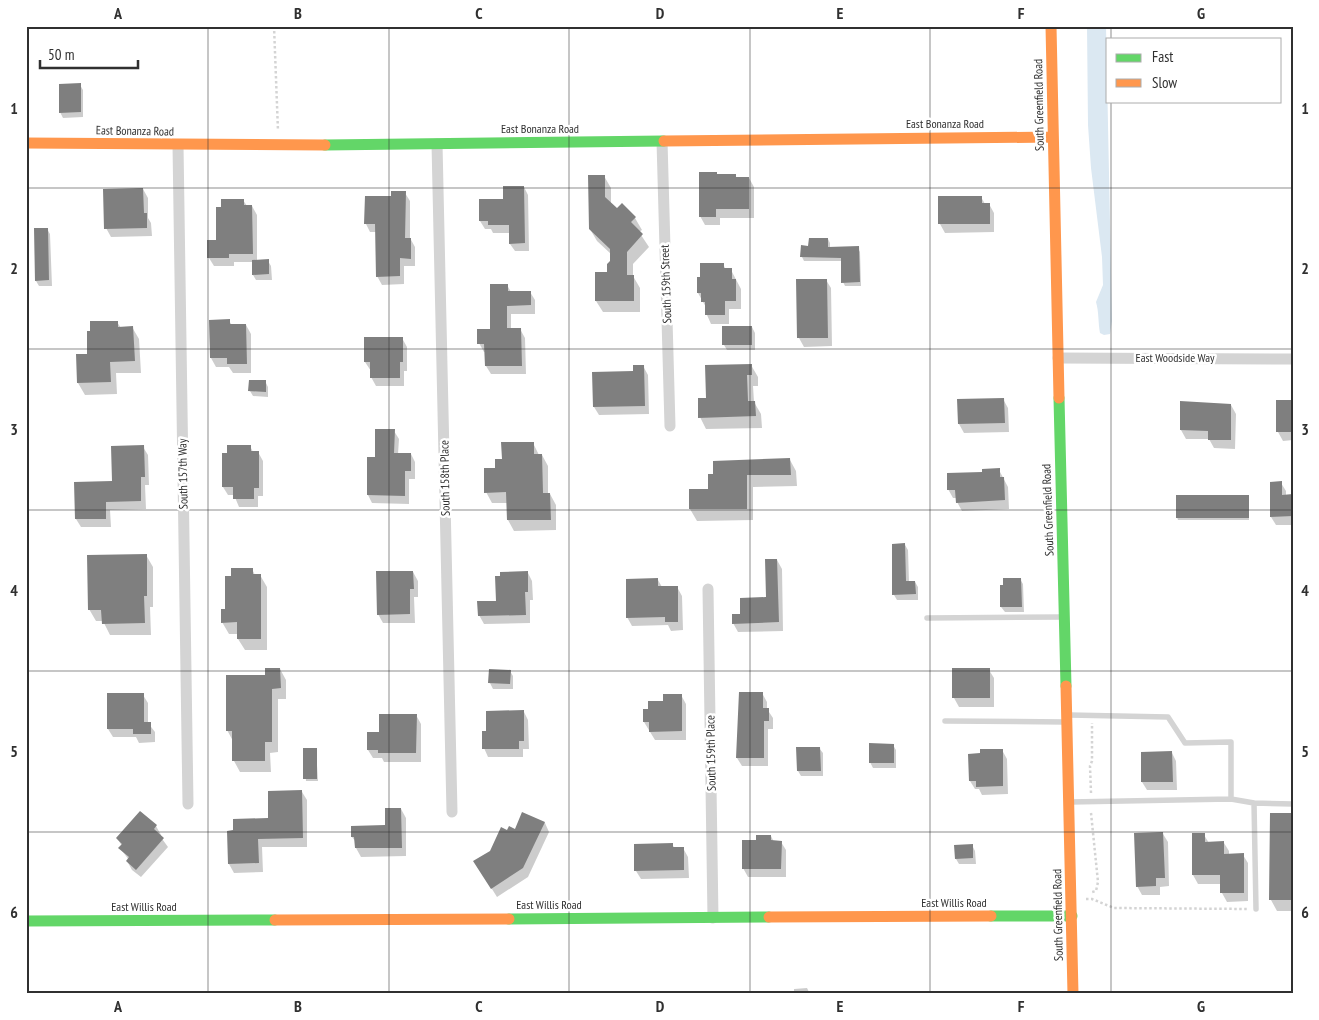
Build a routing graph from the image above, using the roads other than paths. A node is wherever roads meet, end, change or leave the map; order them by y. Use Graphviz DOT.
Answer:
graph roads {
  1 [pos="1051,26"];
  2 [pos="1053,137"];
  3 [pos="662,141"];
  4 [pos="26,143"];
  5 [pos="437,144"];
  6 [pos="178,145"];
  7 [pos="1058,358"];
  8 [pos="1293,359"];
  9 [pos="670,426"];
  10 [pos="708,589"];
  11 [pos="927,618"];
  12 [pos="1065,618"];
  13 [pos="1067,718"];
  14 [pos="945,721"];
  15 [pos="1231,799"];
  16 [pos="1069,802"];
  17 [pos="1254,803"];
  18 [pos="188,804"];
  19 [pos="1293,804"];
  20 [pos="452,812"];
  21 [pos="1256,909"];
  22 [pos="1072,916"];
  23 [pos="713,918"];
  24 [pos="26,921"];
  25 [pos="1073,994"];
  1 -- 2 [label="street, South Greenfield Road"];
  2 -- 3 [label="street, East Bonanza Road"];
  2 -- 7 [label="street, South Greenfield Road"];
  3 -- 5 [label="street, East Bonanza Road"];
  3 -- 9 [label="street, South 159th Street"];
  4 -- 6 [label="street, East Bonanza Road"];
  5 -- 6 [label="street, East Bonanza Road"];
  5 -- 20 [label="street, South 158th Place"];
  6 -- 18 [label="street, South 157th Way"];
  7 -- 8 [label="street, East Woodside Way"];
  7 -- 12 [label="street, South Greenfield Road"];
  10 -- 23 [label="street, South 159th Place"];
  11 -- 12 [label="lane"];
  12 -- 13 [label="street, South Greenfield Road"];
  13 -- 14 [label="lane"];
  13 -- 15 [label="lane"];
  13 -- 16 [label="street, South Greenfield Road"];
  15 -- 16 [label="lane"];
  15 -- 17 [label="lane"];
  16 -- 22 [label="street, South Greenfield Road"];
  17 -- 19 [label="lane"];
  17 -- 21 [label="lane"];
  22 -- 23 [label="street, East Willis Road"];
  22 -- 25 [label="street, South Greenfield Road"];
  23 -- 24 [label="street, East Willis Road"];
}
